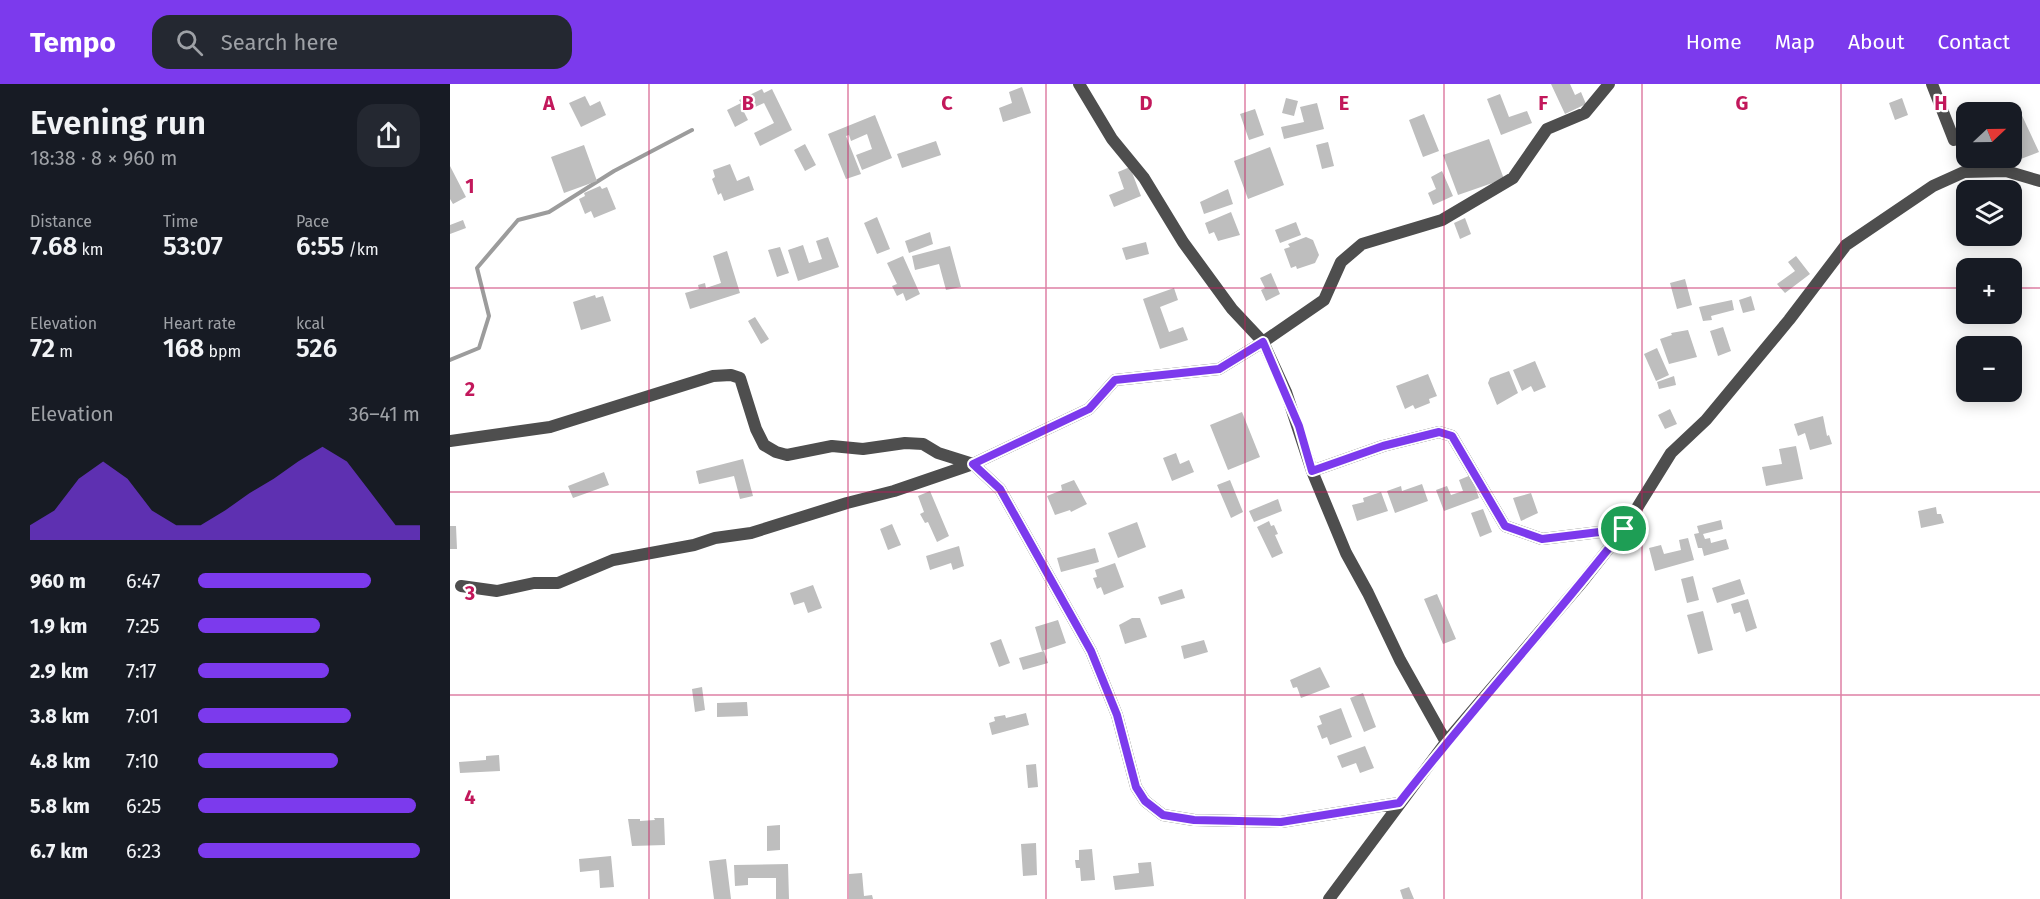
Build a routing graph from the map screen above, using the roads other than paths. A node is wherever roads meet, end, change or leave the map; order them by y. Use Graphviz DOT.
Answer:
graph roads {
  1 [pos="1079,84"];
  2 [pos="1609,84"];
  3 [pos="1932,84"];
  4 [pos="1954,140"];
  5 [pos="2040,181"];
  6 [pos="1263,342"];
  7 [pos="450,441"];
  8 [pos="973,464"];
  9 [pos="1312,471"];
  10 [pos="1624,529"];
  11 [pos="461,586"];
  12 [pos="1446,742"];
  13 [pos="1399,803"];
  14 [pos="1329,899"];
  1 -- 6 [label="street"];
  2 -- 6 [label="street"];
  3 -- 4 [label="street"];
  5 -- 10 [label="street"];
  6 -- 8 [label="street"];
  6 -- 9 [label="street"];
  7 -- 8 [label="street"];
  8 -- 11 [label="street"];
  8 -- 13 [label="street"];
  9 -- 10 [label="street"];
  9 -- 12 [label="street"];
  10 -- 12 [label="street"];
  12 -- 13 [label="street"];
  13 -- 14 [label="street"];
}
